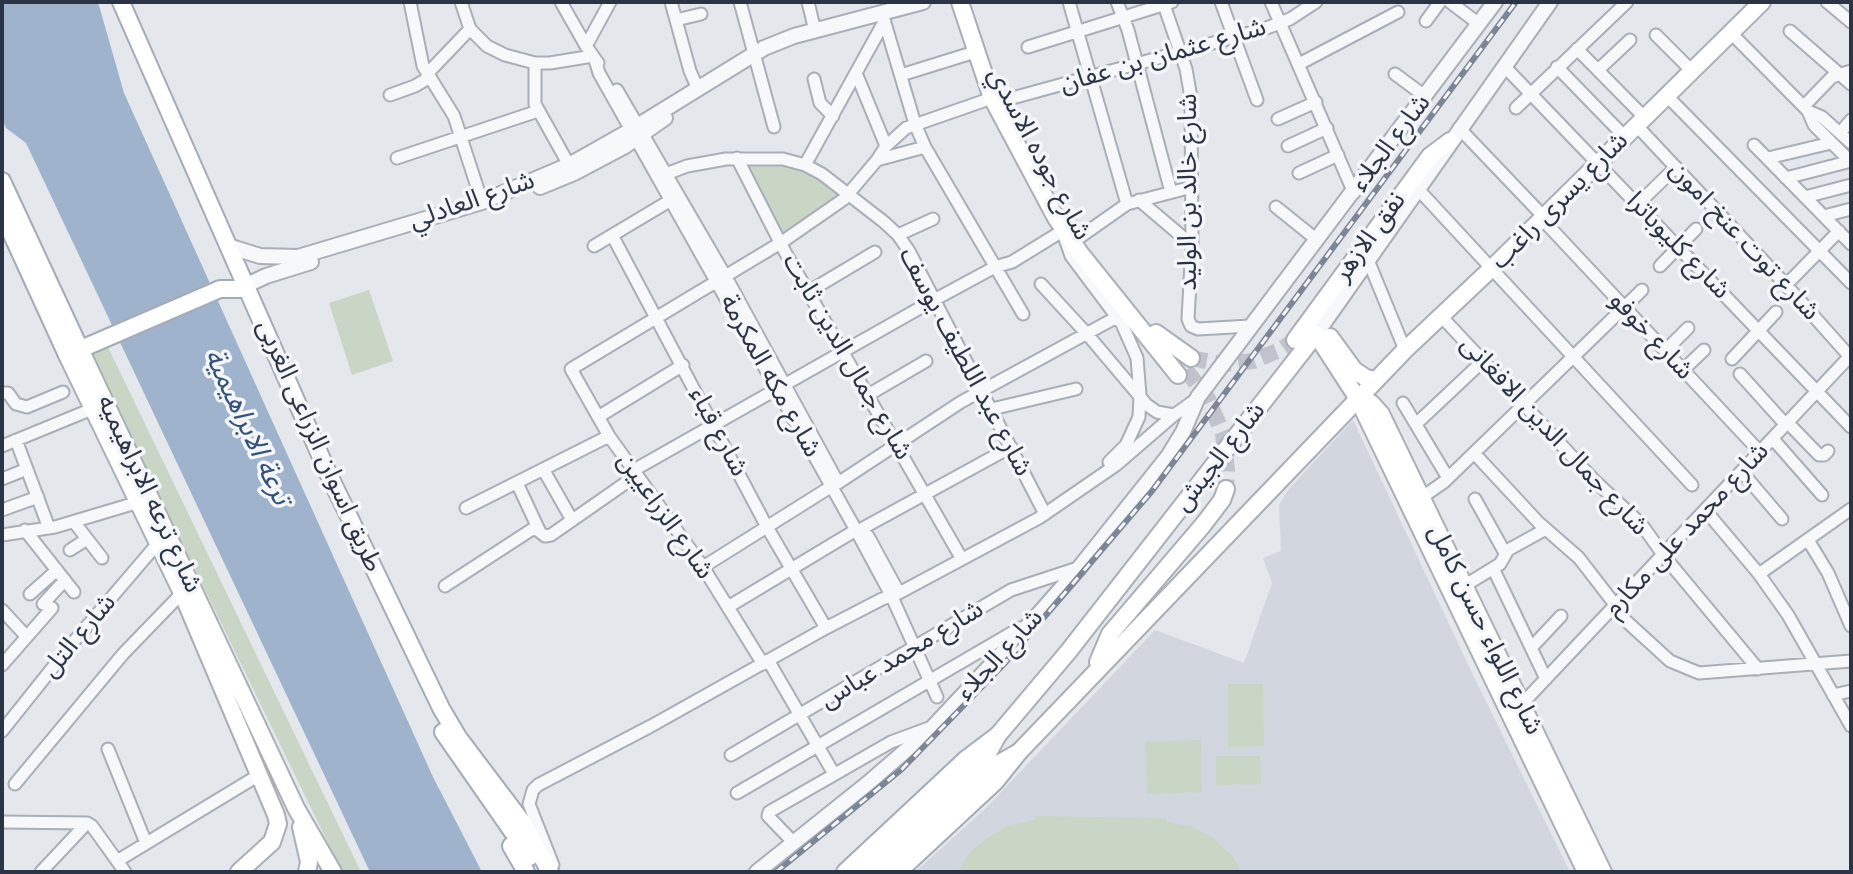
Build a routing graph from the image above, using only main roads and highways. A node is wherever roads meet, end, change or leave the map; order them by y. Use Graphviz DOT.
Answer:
graph roads {
  1 [pos="111,2"];
  2 [pos="121,2"];
  3 [pos="960,2"];
  4 [pos="972,2"];
  5 [pos="1753,5"];
  6 [pos="998,99"];
  7 [pos="1455,134"];
  8 [pos="2,181"];
  9 [pos="2,213"];
  10 [pos="232,272"];
  11 [pos="243,287"];
  12 [pos="220,289"];
  13 [pos="1319,330"];
  14 [pos="1295,340"];
  15 [pos="74,352"];
  16 [pos="276,363"];
  17 [pos="1185,368"];
  18 [pos="1376,380"];
  19 [pos="1358,399"];
  20 [pos="128,463"];
  21 [pos="1068,652"];
  22 [pos="1489,655"];
  23 [pos="1094,671"];
  24 [pos="998,735"];
  25 [pos="1534,750"];
  26 [pos="1019,752"];
  27 [pos="976,774"];
  28 [pos="476,779"];
  29 [pos="296,808"];
  30 [pos="239,872"];
  31 [pos="307,872"];
  32 [pos="333,872"];
  33 [pos="526,872"];
  34 [pos="538,872"];
  35 [pos="550,872"];
  36 [pos="845,872"];
  37 [pos="863,872"];
  38 [pos="880,872"];
  39 [pos="898,872"];
  40 [pos="1586,872"];
  41 [pos="1603,872"];
  1 -- 10 [label="main road, طريق اسوان الزراعى الغربى"];
  2 -- 11 [label="main road, طريق اسوان الزراعى الغربى"];
  3 -- 6 [label="main road, شارع جوده الاسدي"];
  4 -- 6 [label="main road, شارع جوده الاسدي"];
  5 -- 18 [label="main road, شارع يسرى راغب"];
  6 -- 17 [label="main road, شارع جوده الاسدي"];
  7 -- 14 [label="main road, نفق الازهر"];
  8 -- 15 [label="main road, شارع ترعه الابراهيميه"];
  9 -- 15 [label="main road, شارع ترعه الابراهيميه"];
  10 -- 11 [label="main road, طريق اسوان الزراعى الغربى"];
  10 -- 12 [label="main road"];
  11 -- 12 [label="main road"];
  11 -- 16 [label="main road, طريق اسوان الزراعى الغربى"];
  12 -- 15 [label="main road"];
  13 -- 18 [label="main road"];
  13 -- 19 [label="main road, شارع اللواء حسن كامل"];
  13 -- 21 [label="main road, شارع الجيش"];
  15 -- 20 [label="main road, شارع ترعه الابراهيميه"];
  15 -- 20 [label="main road, شارع ترعه الابراهيميه"];
  16 -- 28 [label="main road, طريق اسوان الزراعى الغربى"];
  16 -- 35 [label="main road, طريق اسوان الزراعى الغربى"];
  18 -- 19 [label="main road, شارع يسرى راغب"];
  19 -- 22 [label="main road, شارع اللواء حسن كامل"];
  19 -- 22 [label="main road, شارع اللواء حسن كامل"];
  19 -- 23 [label="main road, شارع الجيش"];
  20 -- 29 [label="main road, شارع ترعه الابراهيميه"];
  20 -- 30 [label="main road, شارع ترعه الابراهيميه"];
  21 -- 23 [label="main road"];
  21 -- 24 [label="main road, شارع الجيش"];
  22 -- 25 [label="main road, شارع اللواء حسن كامل"];
  22 -- 25 [label="main road, شارع اللواء حسن كامل"];
  23 -- 26 [label="main road, شارع الجيش"];
  24 -- 27 [label="main road"];
  24 -- 36 [label="main road, شارع الجيش"];
  25 -- 40 [label="main road, شارع اللواء حسن كامل"];
  25 -- 41 [label="main road, شارع اللواء حسن كامل"];
  26 -- 27 [label="main road"];
  26 -- 39 [label="main road, شارع الجيش"];
  27 -- 37 [label="main road"];
  27 -- 38 [label="main road"];
  28 -- 33 [label="main road"];
  28 -- 34 [label="main road, طريق اسوان الزراعى الغربى"];
  29 -- 31 [label="main road"];
  29 -- 32 [label="main road"];
}
